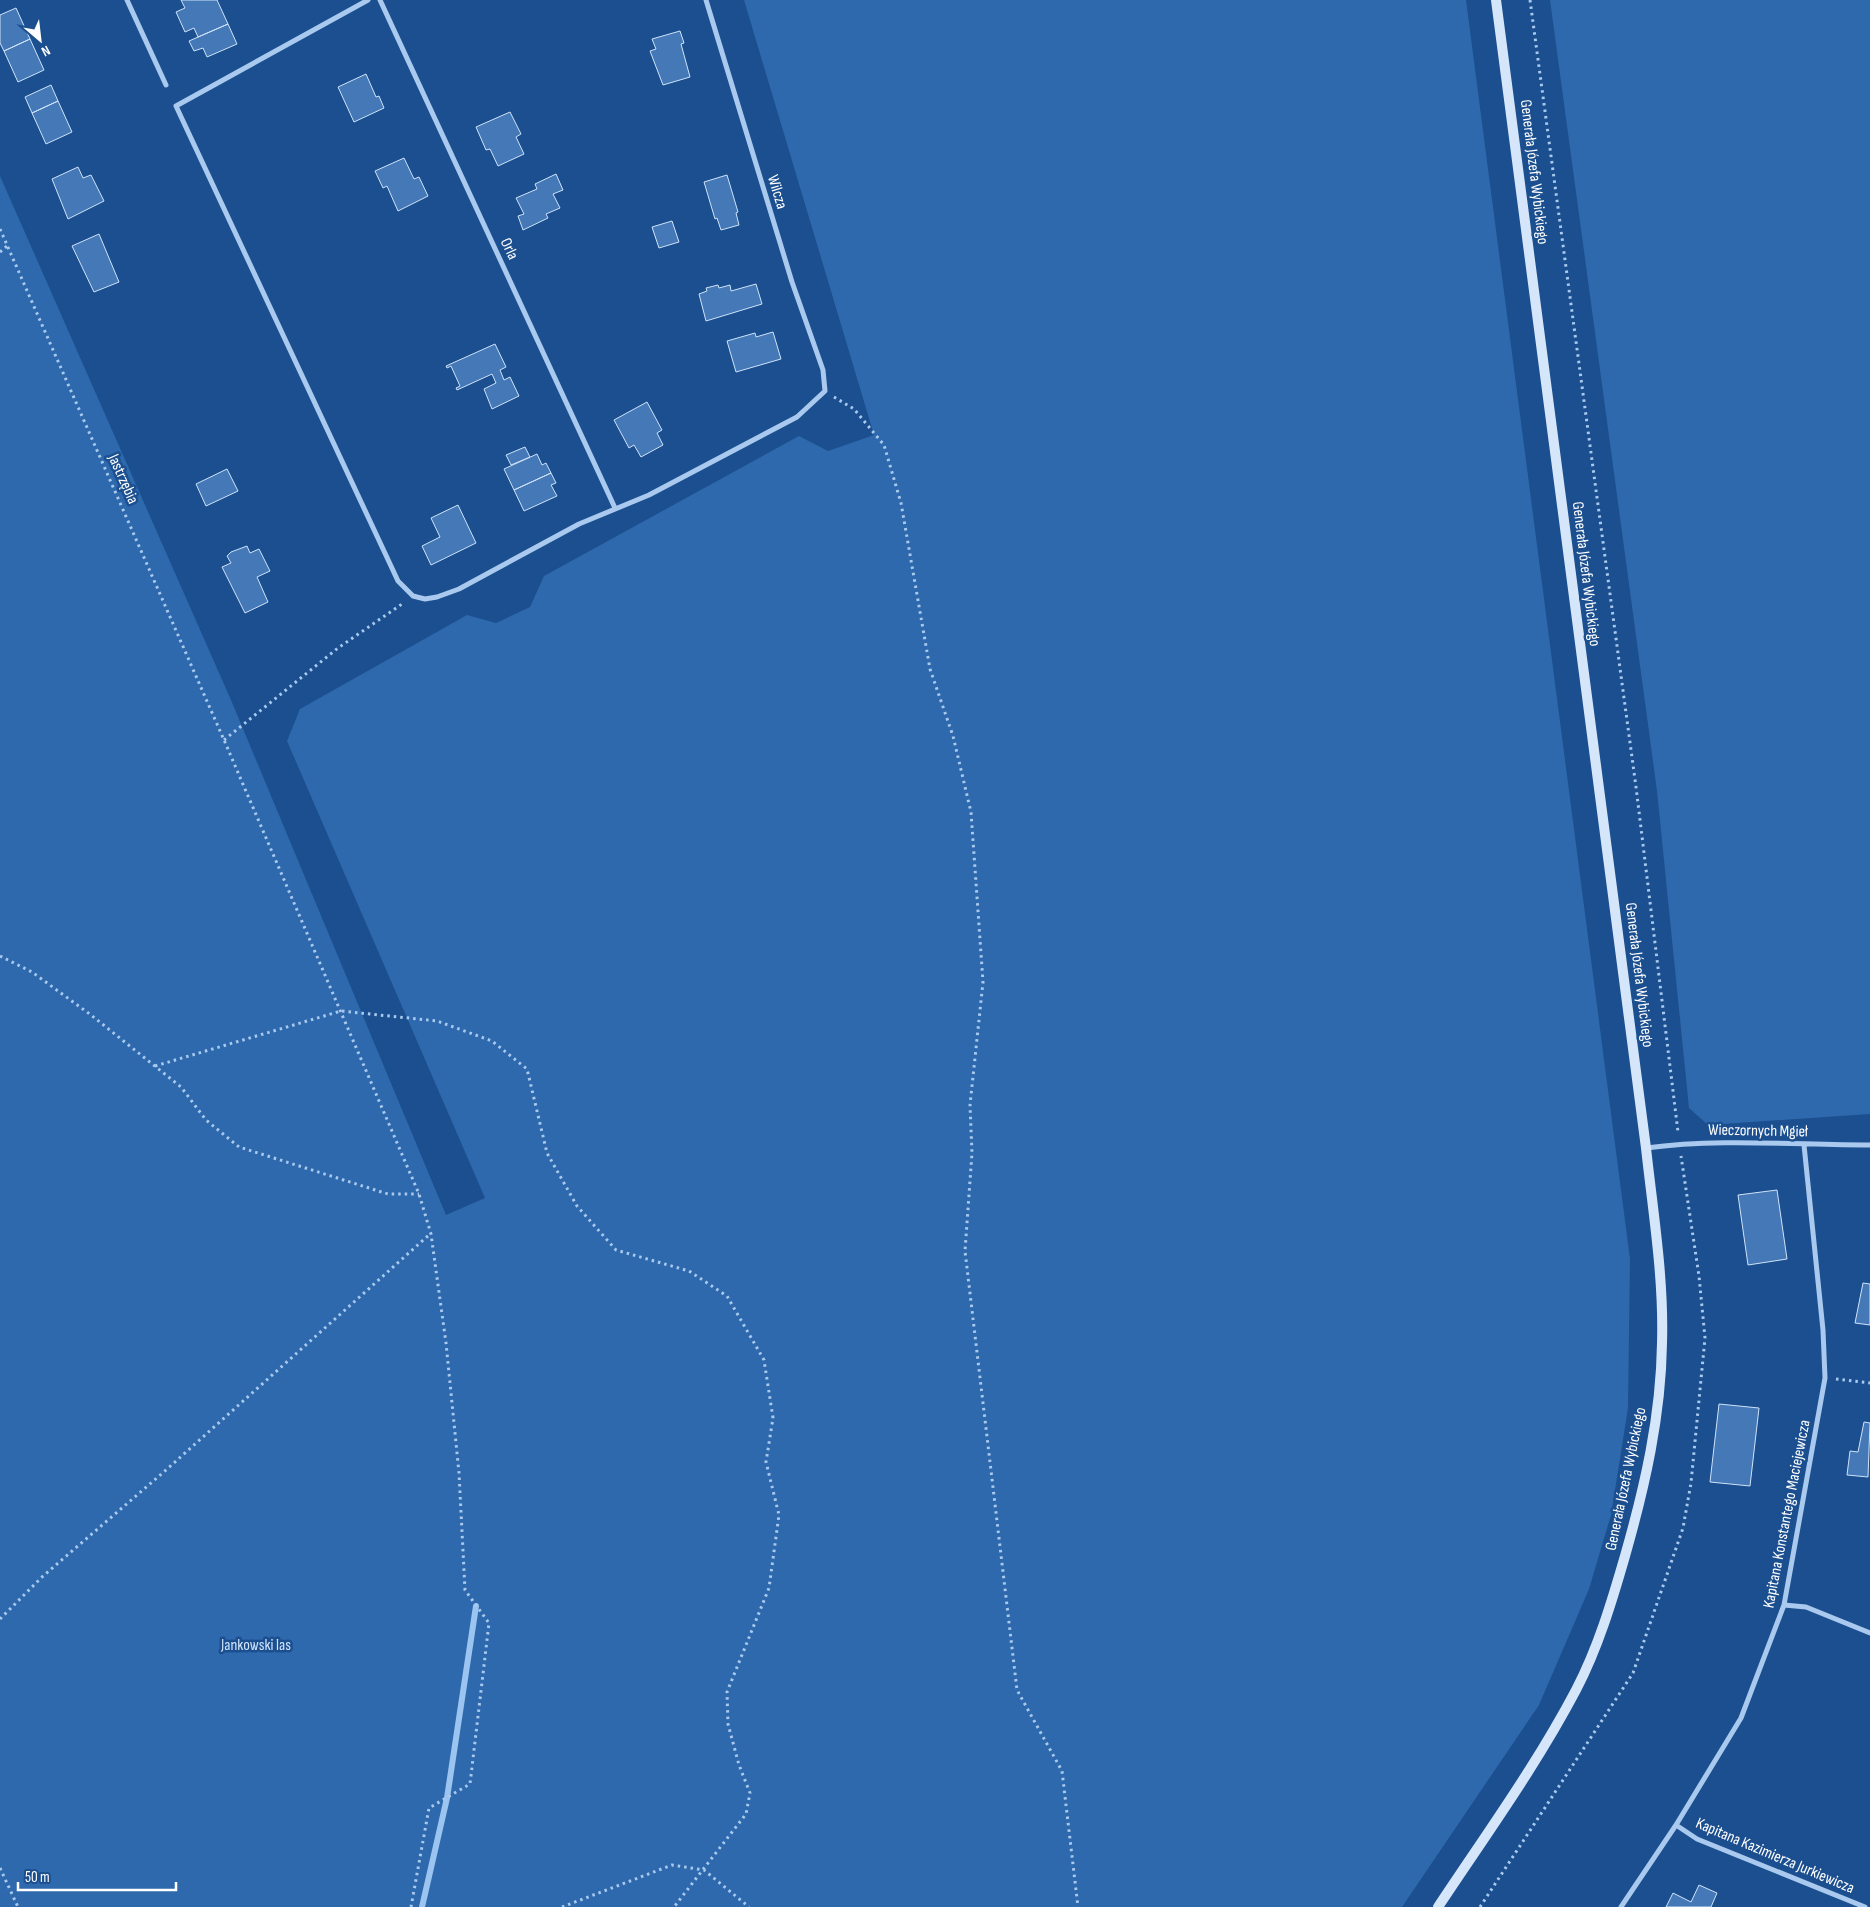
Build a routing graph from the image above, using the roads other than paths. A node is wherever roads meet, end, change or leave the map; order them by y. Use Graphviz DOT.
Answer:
graph roads {
  1 [pos="127,0"];
  2 [pos="368,0"];
  3 [pos="380,0"];
  4 [pos="706,0"];
  5 [pos="1496,0"];
  6 [pos="166,85"];
  7 [pos="615,508"];
  8 [pos="1804,1145"];
  9 [pos="1870,1145"];
  10 [pos="1646,1148"];
  11 [pos="1784,1605"];
  12 [pos="1870,1633"];
  13 [pos="1676,1825"];
  14 [pos="1438,1907"];
  15 [pos="1621,1907"];
  16 [pos="1865,1907"];
  1 -- 6 [label="street"];
  2 -- 7 [label="street"];
  3 -- 7 [label="street, Orla"];
  4 -- 7 [label="street, Wilcza"];
  5 -- 10 [label="main road, Generała Józefa Wybickiego"];
  8 -- 9 [label="street, Wieczornych Mgieł"];
  8 -- 10 [label="street, Wieczornych Mgieł"];
  8 -- 11 [label="street, Kapitana Konstantego Maciejewicza"];
  10 -- 14 [label="main road, Generała Józefa Wybickiego"];
  11 -- 12 [label="street"];
  11 -- 13 [label="street, Kapitana Konstantego Maciejewicza"];
  13 -- 15 [label="street, Kapitana Konstantego Maciejewicza"];
  13 -- 16 [label="street, Kapitana Kazimierza Jurkiewicza"];
}
